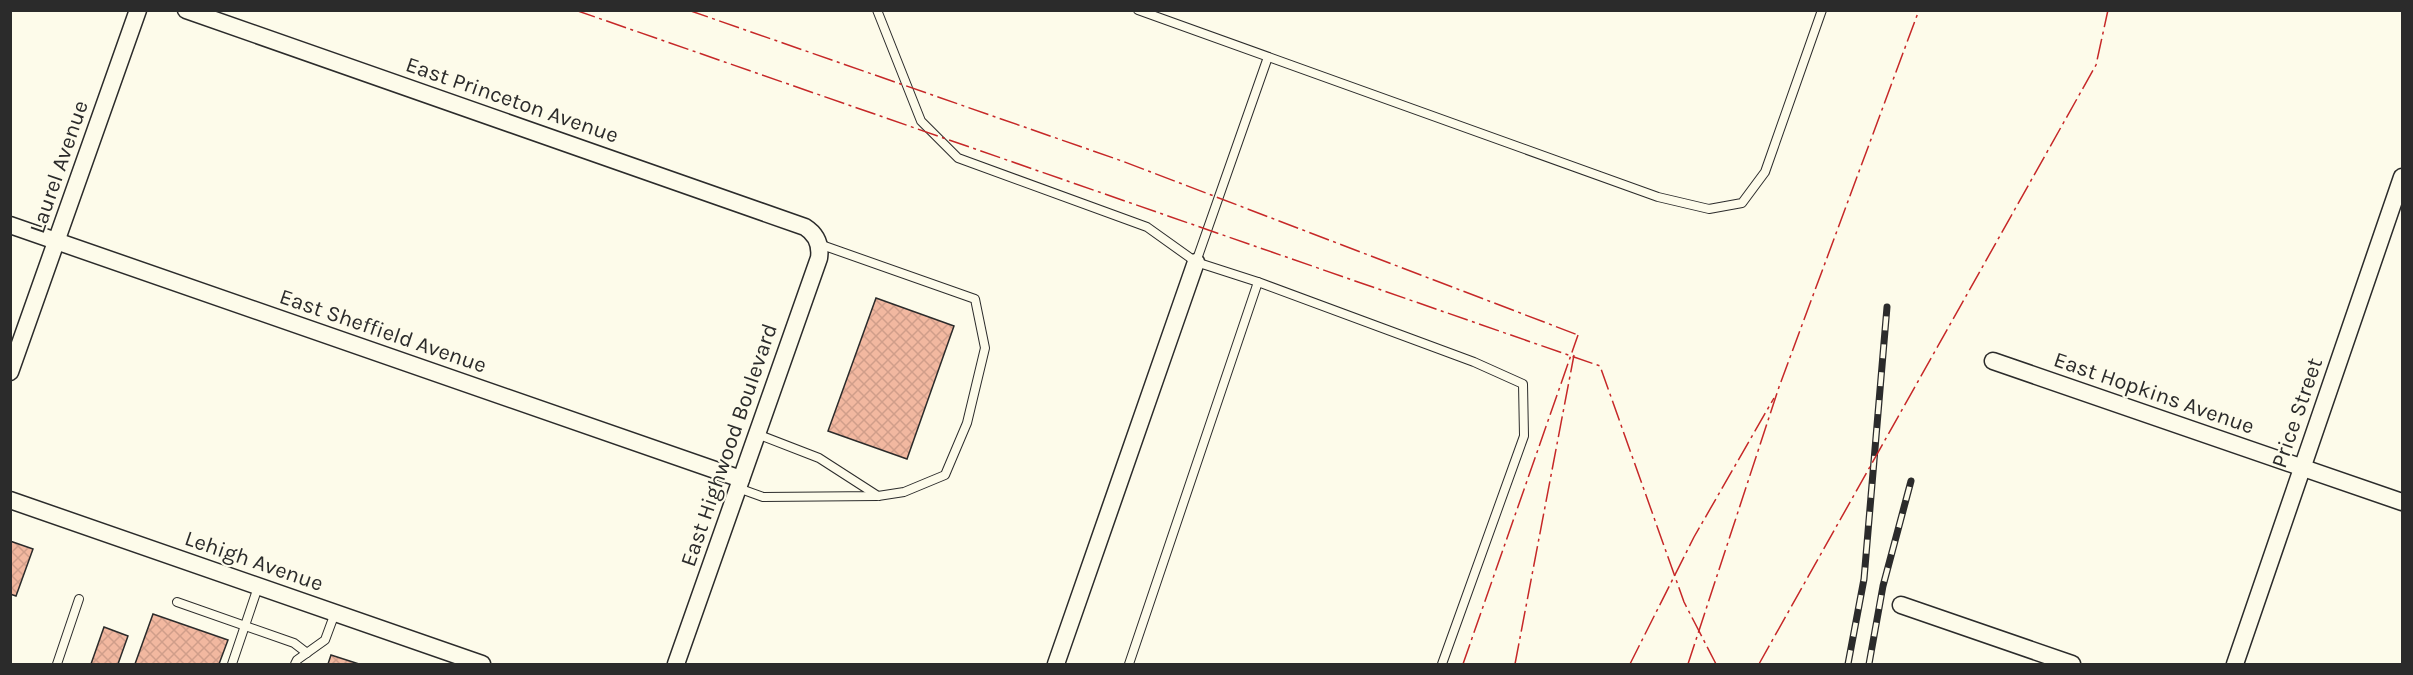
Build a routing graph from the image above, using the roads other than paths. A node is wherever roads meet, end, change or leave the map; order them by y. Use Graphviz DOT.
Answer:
graph roads {
  1 [pos="138,10"];
  2 [pos="186,10"];
  3 [pos="877,10"];
  4 [pos="1138,10"];
  5 [pos="1822,10"];
  6 [pos="1268,57"];
  7 [pos="2403,177"];
  8 [pos="2395,224"];
  9 [pos="10,225"];
  10 [pos="56,241"];
  11 [pos="818,242"];
  12 [pos="1196,262"];
  13 [pos="1258,282"];
  14 [pos="1993,361"];
  15 [pos="10,372"];
  16 [pos="757,434"];
  17 [pos="2302,468"];
  18 [pos="740,483"];
  19 [pos="878,496"];
  20 [pos="10,500"];
  21 [pos="2403,502"];
  22 [pos="258,587"];
  23 [pos="80,599"];
  24 [pos="177,602"];
  25 [pos="1901,605"];
  26 [pos="335,613"];
  27 [pos="245,626"];
  28 [pos="307,653"];
  29 [pos="57,664"];
  30 [pos="232,664"];
  31 [pos="295,664"];
  32 [pos="482,664"];
  33 [pos="676,664"];
  34 [pos="1056,664"];
  35 [pos="1129,664"];
  36 [pos="1442,664"];
  37 [pos="2072,664"];
  38 [pos="2235,664"];
  1 -- 10 [label="street, Laurel Avenue"];
  2 -- 11 [label="street, East Princeton Avenue"];
  3 -- 12 [label="lane"];
  4 -- 6 [label="lane"];
  5 -- 6 [label="lane"];
  6 -- 12 [label="lane"];
  7 -- 8 [label="street, Price Street"];
  8 -- 17 [label="street, Price Street"];
  9 -- 10 [label="street, East Sheffield Avenue"];
  10 -- 15 [label="street, Laurel Avenue"];
  10 -- 18 [label="street, East Sheffield Avenue"];
  11 -- 16 [label="street, East Highwood Boulevard"];
  11 -- 19 [label="lane"];
  12 -- 13 [label="lane"];
  12 -- 34 [label="street"];
  13 -- 35 [label="lane"];
  13 -- 36 [label="lane"];
  14 -- 17 [label="street, East Hopkins Avenue"];
  16 -- 18 [label="street, East Highwood Boulevard"];
  16 -- 19 [label="lane"];
  17 -- 21 [label="street, East Hopkins Avenue"];
  17 -- 38 [label="street, Price Street"];
  18 -- 19 [label="lane"];
  18 -- 33 [label="street, East Highwood Boulevard"];
  20 -- 22 [label="street, Lehigh Avenue"];
  22 -- 26 [label="street, Lehigh Avenue"];
  22 -- 27 [label="lane"];
  23 -- 29 [label="lane"];
  24 -- 27 [label="lane"];
  25 -- 37 [label="street"];
  26 -- 28 [label="lane"];
  26 -- 32 [label="street, Lehigh Avenue"];
  27 -- 28 [label="lane"];
  27 -- 30 [label="lane"];
  28 -- 31 [label="lane"];
}
